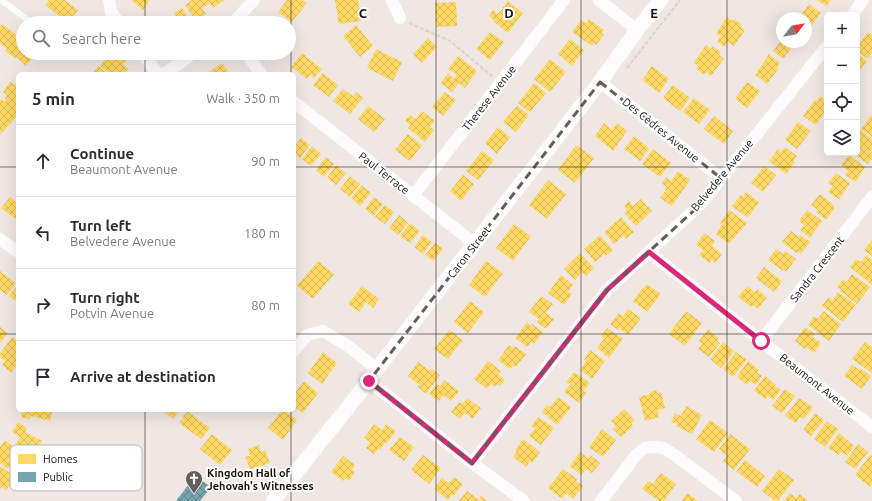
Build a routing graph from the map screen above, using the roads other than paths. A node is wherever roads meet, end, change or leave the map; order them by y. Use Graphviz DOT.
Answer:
graph roads {
  1 [pos="1,0"];
  2 [pos="109,0"];
  3 [pos="254,0"];
  4 [pos="392,0"];
  5 [pos="564,0"];
  6 [pos="599,0"];
  7 [pos="660,0"];
  8 [pos="864,0"];
  9 [pos="854,12"];
  10 [pos="23,16"];
  11 [pos="113,16"];
  12 [pos="239,16"];
  13 [pos="400,18"];
  14 [pos="637,30"];
  15 [pos="825,48"];
  16 [pos="147,60"];
  17 [pos="184,60"];
  18 [pos="251,60"];
  19 [pos="156,72"];
  20 [pos="167,72"];
  21 [pos="260,72"];
  22 [pos="600,82"];
  23 [pos="296,108"];
  24 [pos="722,179"];
  25 [pos="413,196"];
  26 [pos="872,197"];
  27 [pos="0,239"];
  28 [pos="475,244"];
  29 [pos="16,251"];
  30 [pos="649,252"];
  31 [pos="761,341"];
  32 [pos="296,349"];
  33 [pos="373,375"];
  34 [pos="870,422"];
  35 [pos="472,463"];
  36 [pos="273,501"];
  37 [pos="524,501"];
  38 [pos="601,501"];
  39 [pos="736,501"];
  1 -- 10 [label="lane"];
  2 -- 11 [label="street"];
  3 -- 12 [label="street"];
  4 -- 13 [label="street"];
  5 -- 25 [label="street, Therese Avenue"];
  6 -- 14 [label="street"];
  7 -- 14 [label="street, Caron Street"];
  8 -- 9 [label="street"];
  14 -- 22 [label="street, Caron Street"];
  15 -- 24 [label="street, Belvedere Avenue"];
  16 -- 19 [label="street"];
  17 -- 20 [label="street"];
  18 -- 21 [label="street"];
  22 -- 24 [label="street, Des Cèdres Avenue"];
  22 -- 28 [label="street, Caron Street"];
  23 -- 25 [label="street, Paul Terrace"];
  24 -- 30 [label="street, Belvedere Avenue"];
  25 -- 28 [label="street, Paul Terrace"];
  26 -- 31 [label="street, Sandra Crescent"];
  27 -- 29 [label="street"];
  28 -- 33 [label="street, Caron Street"];
  30 -- 31 [label="street, Beaumont Avenue"];
  30 -- 35 [label="street, Belvedere Avenue"];
  31 -- 34 [label="street, Beaumont Avenue"];
  32 -- 33 [label="street"];
  33 -- 35 [label="street"];
  33 -- 36 [label="street, Caron Street"];
  35 -- 37 [label="street"];
  38 -- 39 [label="street"];
}
